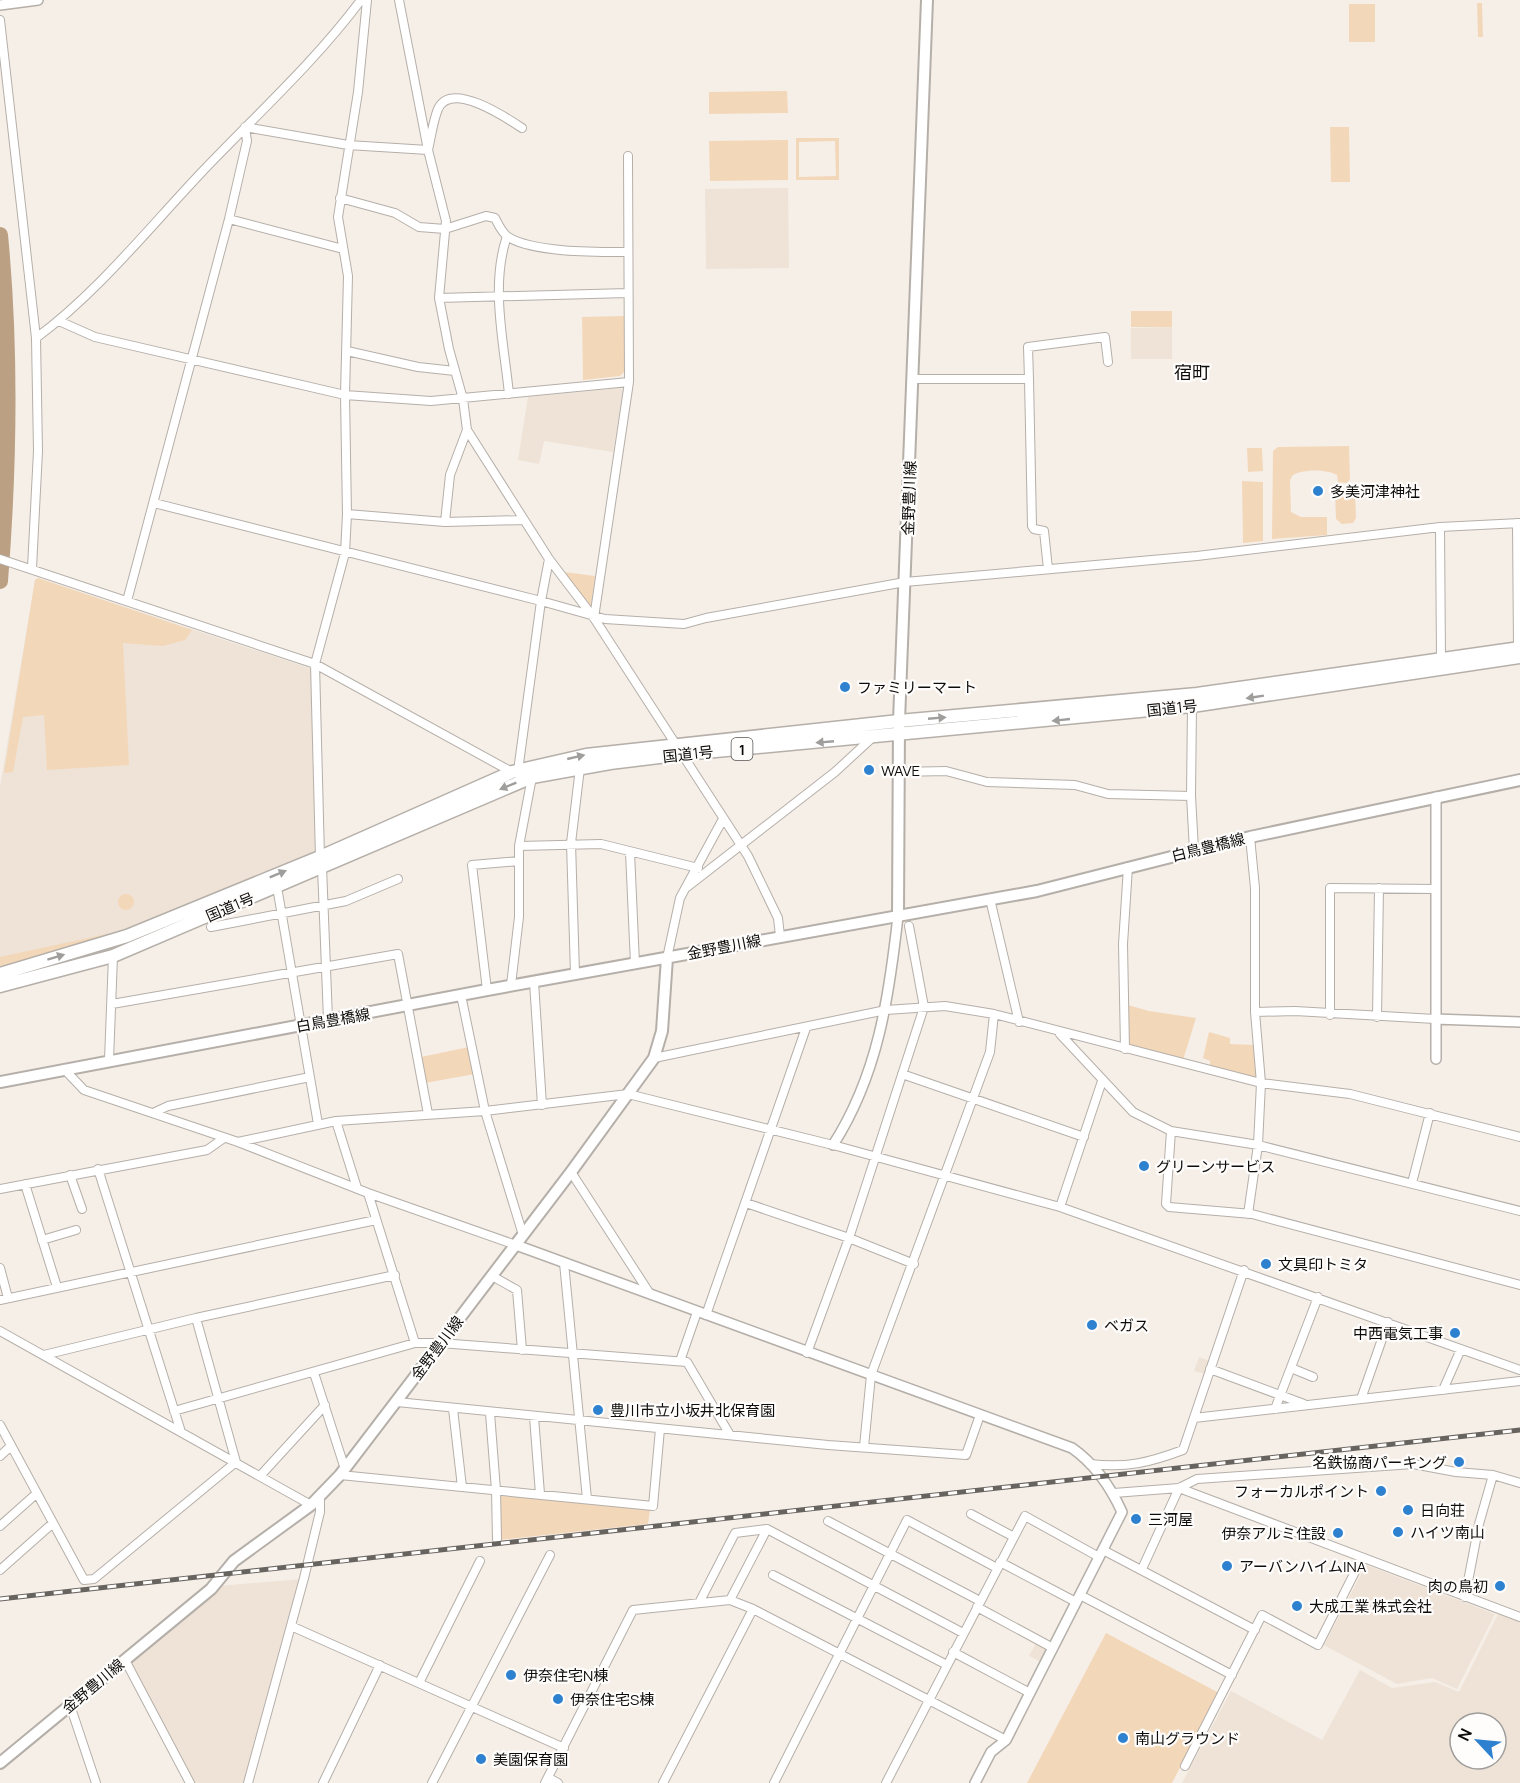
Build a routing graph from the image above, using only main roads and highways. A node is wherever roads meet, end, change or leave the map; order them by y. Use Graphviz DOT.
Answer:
graph roads {
  1 [pos="927,0"];
  2 [pos="1519,651"];
  3 [pos="899,721"];
  4 [pos="899,736"];
  5 [pos="681,749"];
  6 [pos="1520,780"];
  7 [pos="321,862"];
  8 [pos="898,916"];
  9 [pos="667,958"];
  10 [pos="0,974"];
  11 [pos="0,986"];
  12 [pos="0,1082"];
  13 [pos="0,1763"];
  1 -- 3 [label="main road, 金野豊川線"];
  3 -- 2 [label="highway, 国道1号 / 1, one-way"];
  2 -- 4 [label="highway, 国道1号 / 1, one-way"];
  3 -- 4 [label="main road, 金野豊川線"];
  3 -- 5 [label="highway, 国道1号 / 1"];
  4 -- 5 [label="highway, 国道1号 / 1, one-way"];
  4 -- 8 [label="main road, 金野豊川線"];
  5 -- 7 [label="highway, 国道1号 / 1, one-way"];
  7 -- 5 [label="highway, 国道1号 / 1, one-way"];
  6 -- 8 [label="main road, 白鳥豊橋線"];
  10 -- 7 [label="highway, 国道1号 / 1, one-way"];
  7 -- 11 [label="highway, 国道1号 / 1"];
  8 -- 9 [label="main road, 金野豊川線"];
  9 -- 12 [label="main road, 白鳥豊橋線"];
  9 -- 13 [label="main road, 金野豊川線"];
}
